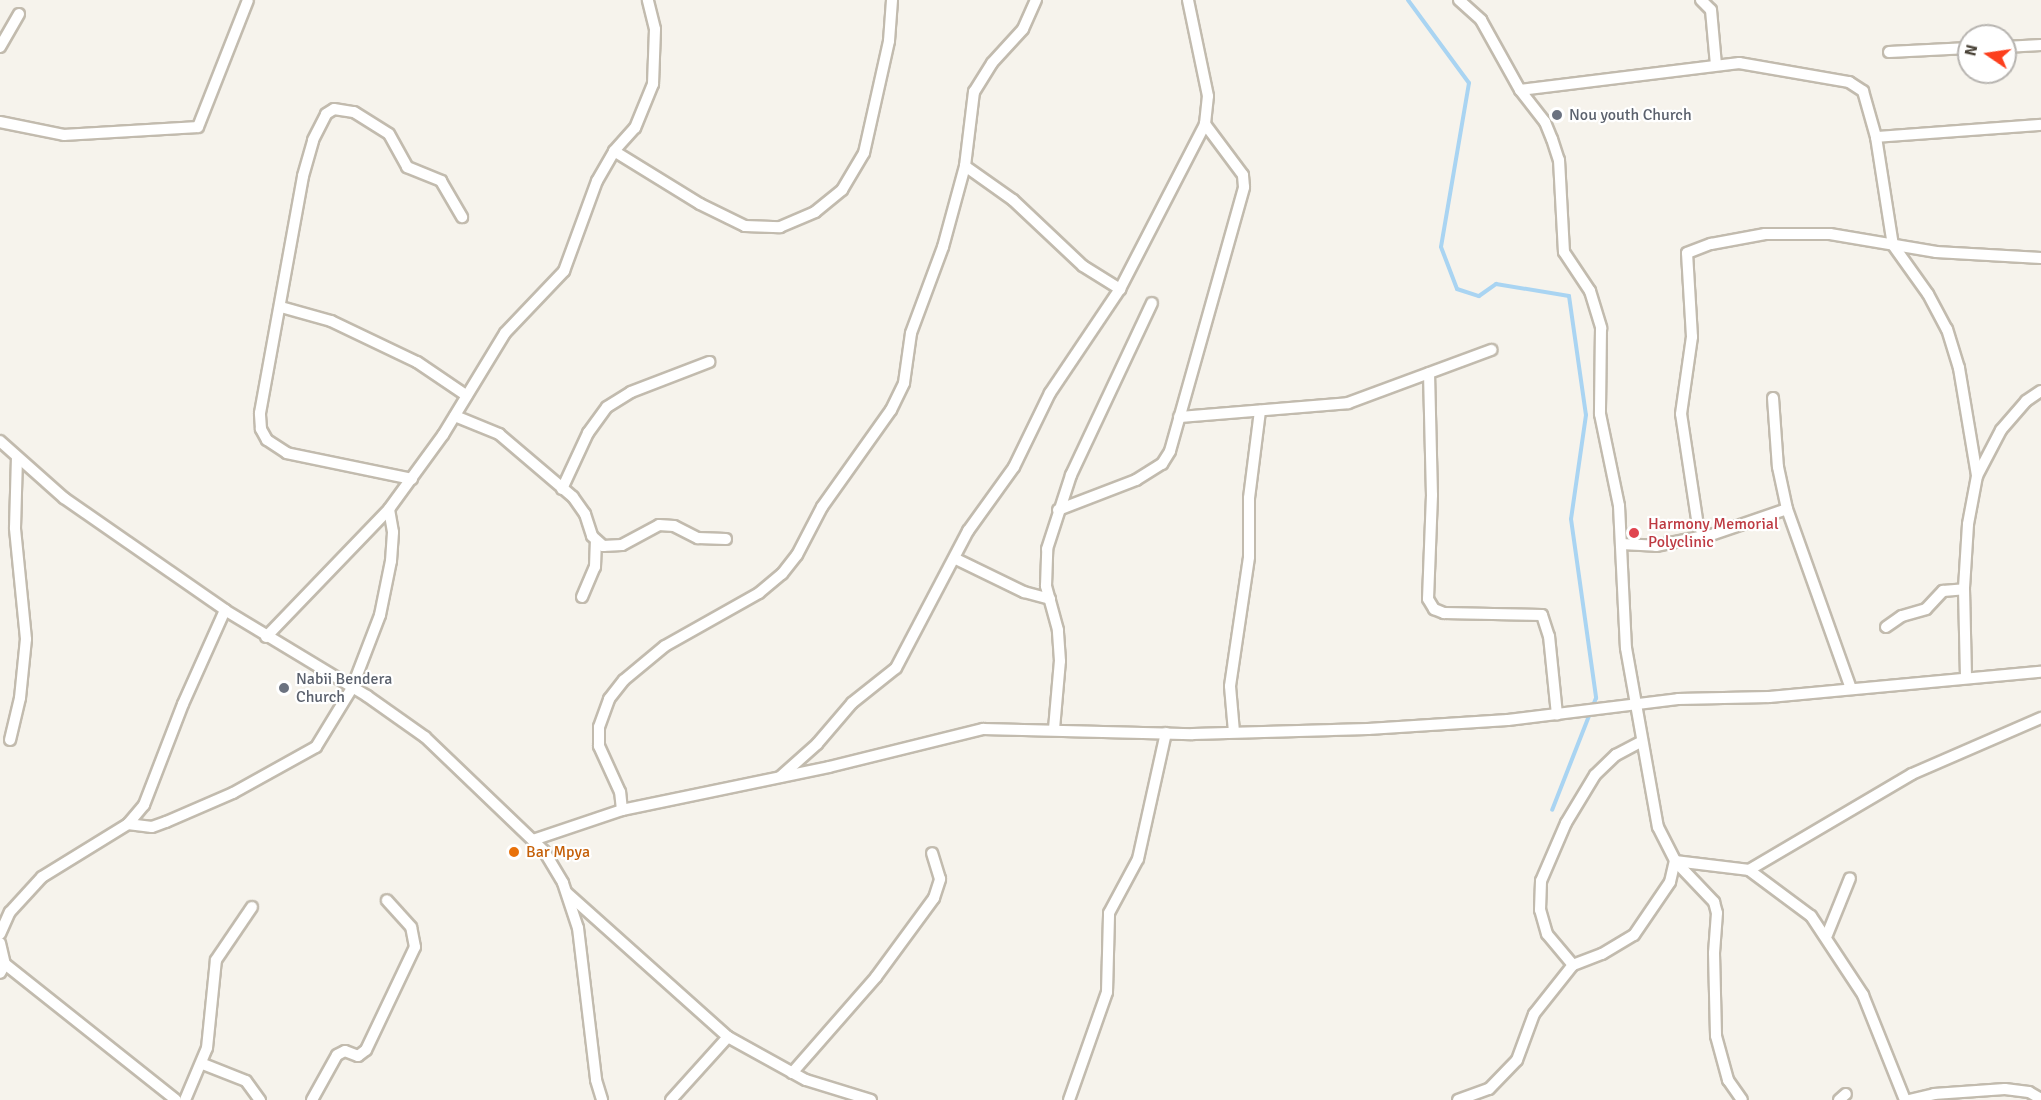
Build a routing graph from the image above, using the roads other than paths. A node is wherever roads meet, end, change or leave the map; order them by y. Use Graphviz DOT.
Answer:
graph roads {
  1 [pos="248,0"];
  2 [pos="648,0"];
  3 [pos="892,0"];
  4 [pos="1036,0"];
  5 [pos="1188,0"];
  6 [pos="1458,0"];
  7 [pos="1701,0"];
  8 [pos="19,14"];
  9 [pos="2041,45"];
  10 [pos="2017,46"];
  11 [pos="0,47"];
  12 [pos="1957,49"];
  13 [pos="1889,52"];
  14 [pos="1716,65"];
  15 [pos="1520,90"];
  16 [pos="0,122"];
  17 [pos="1205,124"];
  18 [pos="2041,125"];
  19 [pos="1876,137"];
  20 [pos="614,152"];
  21 [pos="965,166"];
  22 [pos="462,217"];
  23 [pos="1893,245"];
  24 [pos="2041,258"];
  25 [pos="1120,289"];
  26 [pos="1152,303"];
  27 [pos="281,307"];
  28 [pos="1491,350"];
  29 [pos="709,362"];
  30 [pos="1430,373"];
  31 [pos="2041,391"];
  32 [pos="466,396"];
  33 [pos="1773,398"];
  34 [pos="1260,411"];
  35 [pos="455,416"];
  36 [pos="1179,417"];
  37 [pos="0,441"];
  38 [pos="17,457"];
  39 [pos="1977,476"];
  40 [pos="412,478"];
  41 [pos="562,489"];
  42 [pos="389,509"];
  43 [pos="1787,509"];
  44 [pos="1058,510"];
  45 [pos="1704,536"];
  46 [pos="726,539"];
  47 [pos="596,542"];
  48 [pos="1621,544"];
  49 [pos="956,559"];
  50 [pos="1964,589"];
  51 [pos="582,597"];
  52 [pos="1050,599"];
  53 [pos="225,610"];
  54 [pos="1886,627"];
  55 [pos="266,637"];
  56 [pos="2041,672"];
  57 [pos="1966,677"];
  58 [pos="352,688"];
  59 [pos="1851,689"];
  60 [pos="1636,703"];
  61 [pos="1557,715"];
  62 [pos="2041,718"];
  63 [pos="1054,729"];
  64 [pos="1234,732"];
  65 [pos="1166,733"];
  66 [pos="10,740"];
  67 [pos="1640,741"];
  68 [pos="779,777"];
  69 [pos="622,810"];
  70 [pos="128,824"];
  71 [pos="533,840"];
  72 [pos="932,853"];
  73 [pos="1675,861"];
  74 [pos="1749,870"];
  75 [pos="1850,879"];
  76 [pos="566,893"];
  77 [pos="387,900"];
  78 [pos="252,907"];
  79 [pos="0,934"];
  80 [pos="1827,935"];
  81 [pos="0,943"];
  82 [pos="1573,965"];
  83 [pos="2,968"];
  84 [pos="728,1037"];
  85 [pos="203,1064"];
  86 [pos="792,1073"];
  87 [pos="2041,1099"];
  88 [pos="176,1100"];
  89 [pos="185,1100"];
  90 [pos="260,1100"];
  91 [pos="312,1100"];
  92 [pos="602,1100"];
  93 [pos="671,1100"];
  94 [pos="871,1100"];
  95 [pos="1069,1100"];
  96 [pos="1458,1100"];
  97 [pos="1742,1100"];
  98 [pos="1907,1100"];
  1 -- 16 [label="street"];
  2 -- 20 [label="street"];
  3 -- 20 [label="street"];
  4 -- 21 [label="street"];
  5 -- 17 [label="street"];
  6 -- 15 [label="street"];
  7 -- 14 [label="street"];
  8 -- 11 [label="street"];
  9 -- 10 [label="street"];
  12 -- 13 [label="street"];
  14 -- 15 [label="street"];
  14 -- 19 [label="street"];
  15 -- 48 [label="street"];
  17 -- 25 [label="street"];
  17 -- 36 [label="street"];
  18 -- 19 [label="street"];
  19 -- 23 [label="street"];
  20 -- 32 [label="street"];
  21 -- 25 [label="street"];
  21 -- 69 [label="street"];
  22 -- 27 [label="street"];
  23 -- 24 [label="street"];
  23 -- 39 [label="street"];
  23 -- 45 [label="street"];
  25 -- 49 [label="street"];
  26 -- 44 [label="street"];
  27 -- 32 [label="street"];
  27 -- 40 [label="street"];
  28 -- 30 [label="street"];
  29 -- 41 [label="street"];
  30 -- 34 [label="street"];
  30 -- 61 [label="street"];
  31 -- 39 [label="street"];
  32 -- 35 [label="street"];
  33 -- 43 [label="street"];
  34 -- 36 [label="street"];
  34 -- 64 [label="street"];
  35 -- 40 [label="street"];
  35 -- 41 [label="street"];
  36 -- 44 [label="street"];
  37 -- 38 [label="street"];
  38 -- 53 [label="street"];
  38 -- 66 [label="street"];
  39 -- 50 [label="street"];
  40 -- 42 [label="street"];
  41 -- 47 [label="street"];
  42 -- 55 [label="street"];
  42 -- 58 [label="street"];
  43 -- 45 [label="street"];
  43 -- 59 [label="street"];
  44 -- 52 [label="street"];
  45 -- 48 [label="street"];
  46 -- 47 [label="street"];
  47 -- 51 [label="street"];
  48 -- 60 [label="street"];
  49 -- 52 [label="street"];
  49 -- 68 [label="street"];
  50 -- 54 [label="street"];
  50 -- 57 [label="street"];
  52 -- 63 [label="street"];
  53 -- 55 [label="street"];
  53 -- 70 [label="street"];
  55 -- 58 [label="street"];
  56 -- 57 [label="street"];
  57 -- 59 [label="street"];
  58 -- 70 [label="street"];
  58 -- 71 [label="street"];
  59 -- 60 [label="street"];
  60 -- 61 [label="street"];
  60 -- 67 [label="street"];
  61 -- 64 [label="street"];
  62 -- 74 [label="street"];
  63 -- 65 [label="street"];
  63 -- 68 [label="street"];
  64 -- 65 [label="street"];
  65 -- 95 [label="street"];
  67 -- 73 [label="street"];
  67 -- 82 [label="street"];
  68 -- 69 [label="street"];
  69 -- 71 [label="street"];
  70 -- 79 [label="street"];
  71 -- 76 [label="street"];
  72 -- 86 [label="street"];
  73 -- 74 [label="street"];
  73 -- 82 [label="street"];
  73 -- 97 [label="street"];
  74 -- 80 [label="street"];
  75 -- 80 [label="street"];
  76 -- 84 [label="street"];
  76 -- 92 [label="street"];
  77 -- 91 [label="street"];
  78 -- 85 [label="street"];
  80 -- 98 [label="street"];
  81 -- 83 [label="street"];
  82 -- 96 [label="street"];
  83 -- 88 [label="street"];
  84 -- 86 [label="street"];
  84 -- 93 [label="street"];
  85 -- 89 [label="street"];
  85 -- 90 [label="street"];
  86 -- 94 [label="street"];
  87 -- 98 [label="street"];
}
